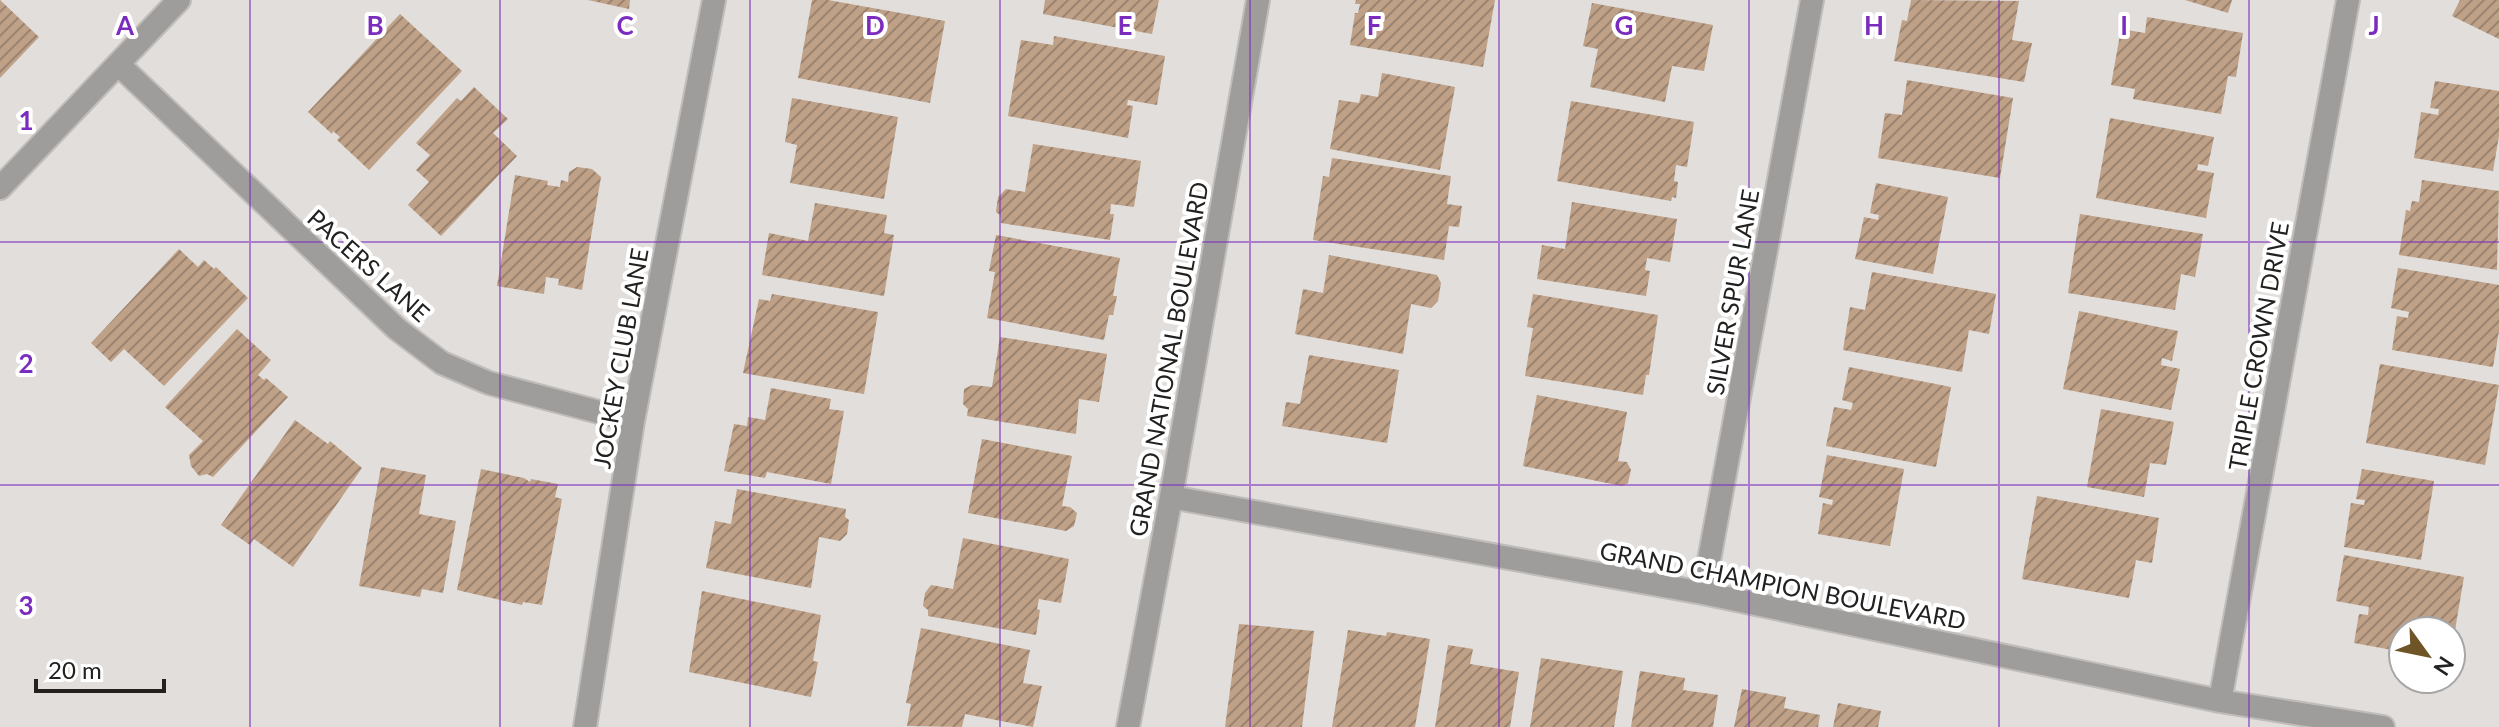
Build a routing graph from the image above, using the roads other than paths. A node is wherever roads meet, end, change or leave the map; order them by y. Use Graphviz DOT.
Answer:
graph roads {
  1 [pos="179,0"];
  2 [pos="714,0"];
  3 [pos="1258,0"];
  4 [pos="1812,0"];
  5 [pos="2348,0"];
  6 [pos="118,64"];
  7 [pos="0,188"];
  8 [pos="633,421"];
  9 [pos="1171,497"];
  10 [pos="1703,593"];
  11 [pos="2220,701"];
  12 [pos="585,727"];
  13 [pos="1128,727"];
  14 [pos="2383,727"];
  1 -- 6 [label="street"];
  2 -- 8 [label="street, JOCKEY CLUB LANE"];
  3 -- 9 [label="street, GRAND NATIONAL BOULEVARD"];
  4 -- 10 [label="street, SILVER SPUR LANE"];
  5 -- 11 [label="street, TRIPLE CROWN DRIVE"];
  6 -- 7 [label="street"];
  6 -- 8 [label="street, PACERS LANE"];
  8 -- 12 [label="street, JOCKEY CLUB LANE"];
  9 -- 10 [label="street, GRAND CHAMPION BOULEVARD"];
  9 -- 13 [label="street, GRAND NATIONAL BOULEVARD"];
  10 -- 11 [label="street, GRAND CHAMPION BOULEVARD"];
  11 -- 14 [label="street, GRAND CHAMPION BOULEVARD"];
}
